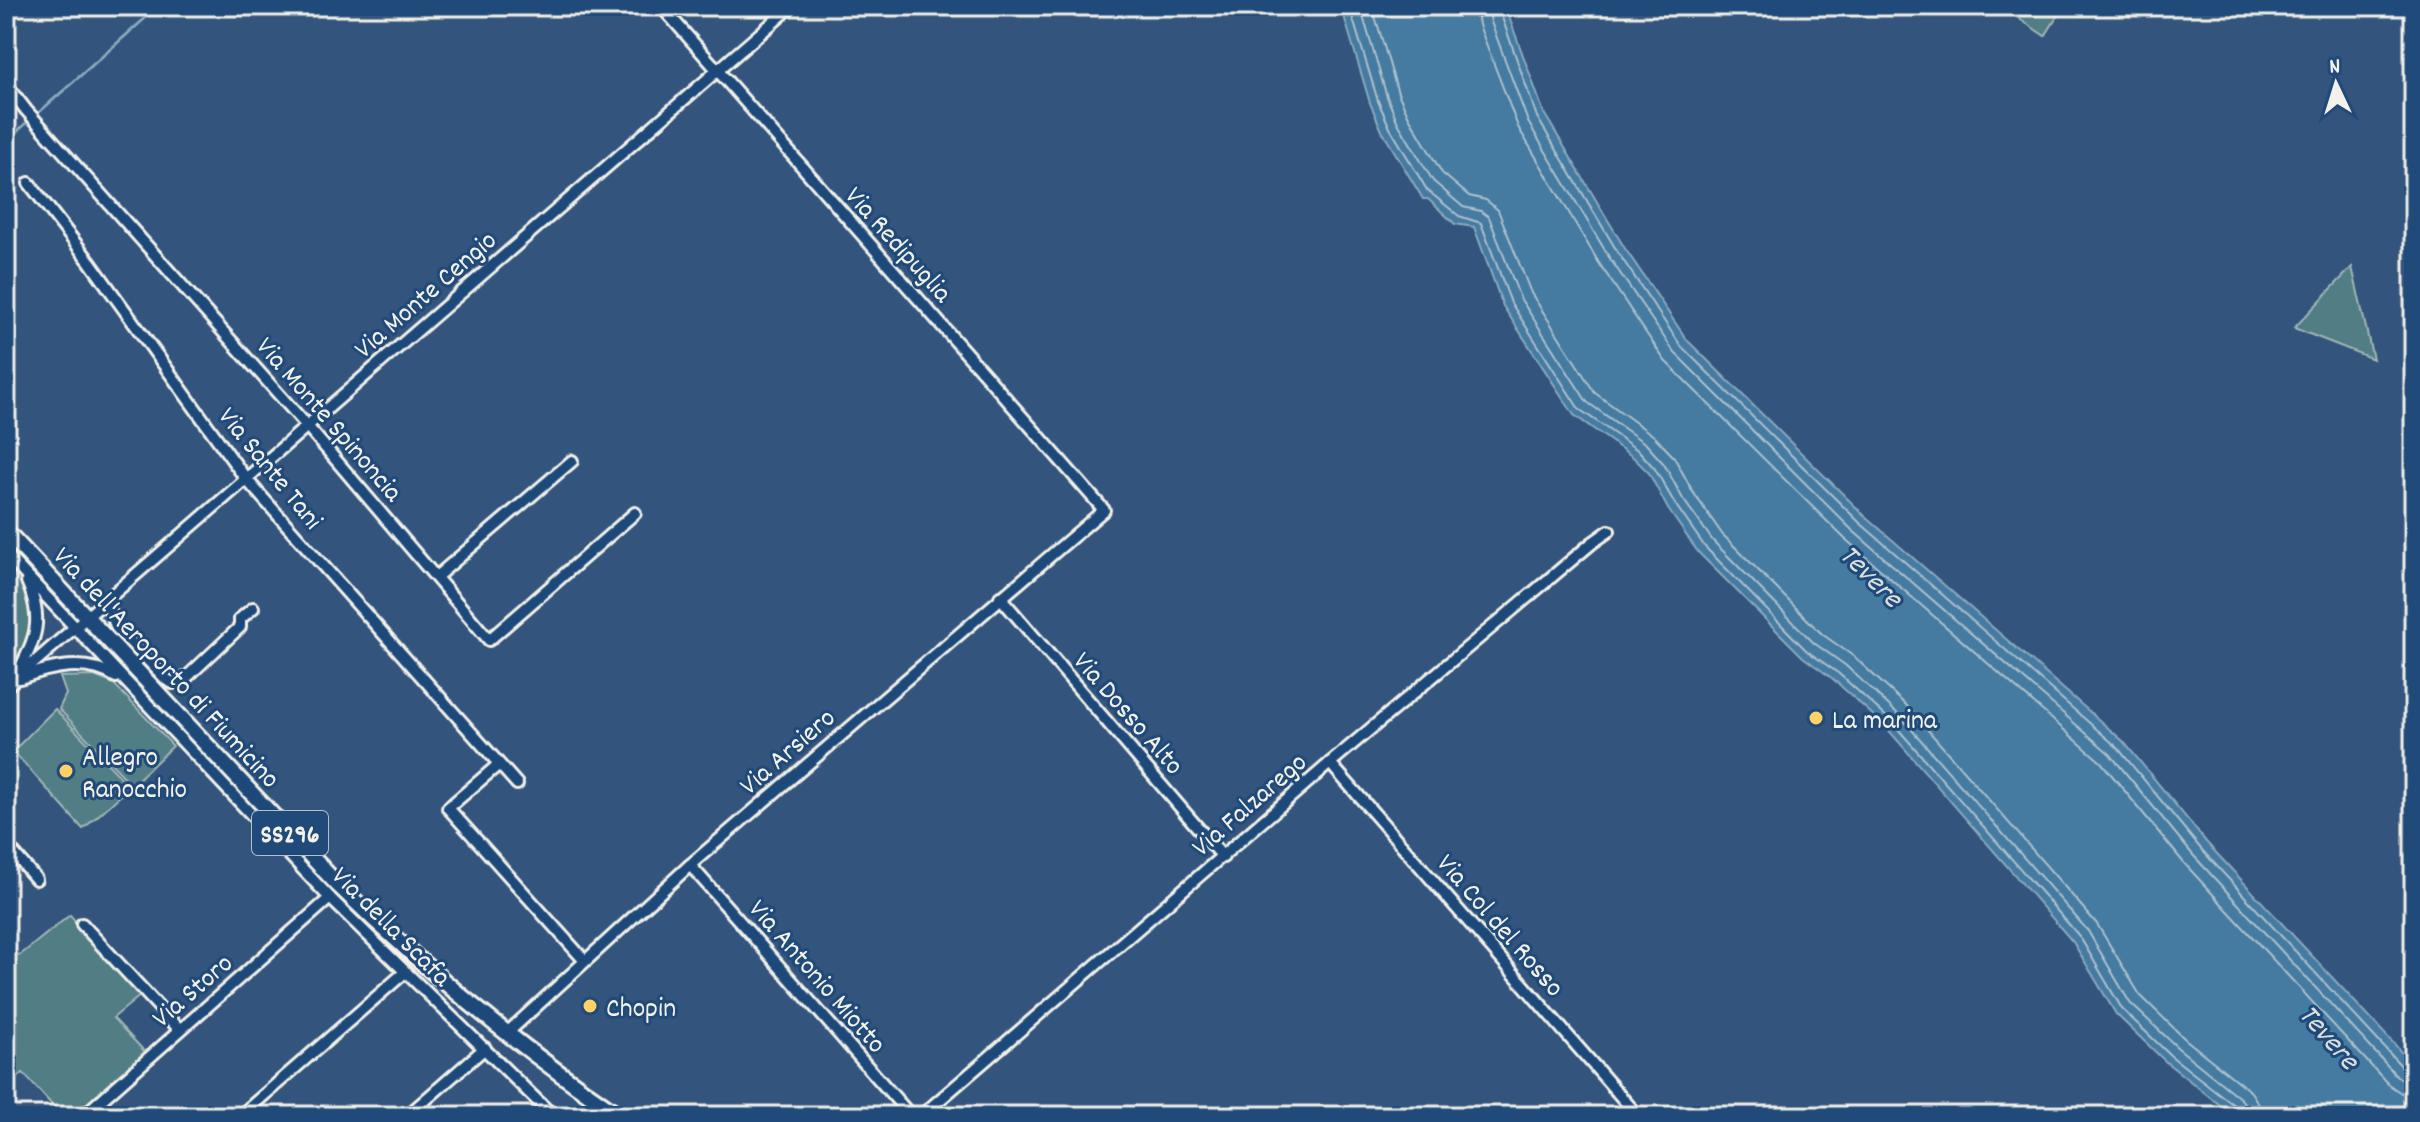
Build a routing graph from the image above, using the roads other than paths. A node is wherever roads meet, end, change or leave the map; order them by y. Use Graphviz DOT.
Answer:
graph roads {
  1 [pos="661,6"];
  2 [pos="792,6"];
  3 [pos="716,72"];
  4 [pos="6,84"];
  5 [pos="29,183"];
  6 [pos="307,426"];
  7 [pos="572,461"];
  8 [pos="246,479"];
  9 [pos="1104,510"];
  10 [pos="635,513"];
  11 [pos="6,531"];
  12 [pos="1609,531"];
  13 [pos="6,554"];
  14 [pos="24,574"];
  15 [pos="436,577"];
  16 [pos="1000,597"];
  17 [pos="106,601"];
  18 [pos="253,608"];
  19 [pos="82,623"];
  20 [pos="10,684"];
  21 [pos="128,684"];
  22 [pos="1330,763"];
  23 [pos="498,765"];
  24 [pos="517,784"];
  25 [pos="6,844"];
  26 [pos="1223,857"];
  27 [pos="690,865"];
  28 [pos="36,879"];
  29 [pos="330,898"];
  30 [pos="82,924"];
  31 [pos="585,961"];
  32 [pos="404,973"];
  33 [pos="180,1030"];
  34 [pos="506,1034"];
  35 [pos="485,1048"];
  36 [pos="83,1116"];
  37 [pos="240,1116"];
  38 [pos="407,1116"];
  39 [pos="553,1116"];
  40 [pos="620,1116"];
  41 [pos="911,1116"];
  42 [pos="921,1116"];
  43 [pos="1638,1116"];
  1 -- 3 [label="street, Via Redipuglia"];
  2 -- 3 [label="street, Via Monte Cengio"];
  3 -- 6 [label="street, Via Monte Cengio"];
  3 -- 9 [label="street, Via Redipuglia"];
  4 -- 6 [label="street, Via Monte Spinoncia"];
  5 -- 8 [label="street, Via Sante Tani"];
  6 -- 8 [label="street, Via Monte Cengio"];
  6 -- 15 [label="street, Via Monte Spinoncia"];
  7 -- 15 [label="street"];
  8 -- 17 [label="street, Via Monte Cengio"];
  8 -- 23 [label="street, Via Sante Tani"];
  9 -- 16 [label="street, Via Arsiero"];
  10 -- 15 [label="street, Via Monte Spinoncia"];
  11 -- 19 [label="main road, Via dell'Aeroporto di Fiumicino / SS296"];
  12 -- 22 [label="street, Via Falzarego"];
  13 -- 14 [label="street, Via della Scafa"];
  14 -- 19 [label="street, Via della Scafa"];
  14 -- 20 [label="street"];
  16 -- 26 [label="street, Via Dosso Alto"];
  16 -- 27 [label="street, Via Arsiero"];
  17 -- 18 [label="street"];
  17 -- 19 [label="street, Via Monte Cengio"];
  19 -- 20 [label="street, Via Monte Cengio"];
  19 -- 21 [label="street, Via della Scafa"];
  19 -- 34 [label="main road, Via dell'Aeroporto di Fiumicino / SS296"];
  20 -- 21 [label="street"];
  21 -- 29 [label="street, Via della Scafa"];
  22 -- 26 [label="street, Via Falzarego"];
  22 -- 43 [label="street, Via Col del Rosso"];
  23 -- 24 [label="street, Via Sante Tani"];
  23 -- 31 [label="street"];
  25 -- 28 [label="street"];
  26 -- 42 [label="street, Via Falzarego"];
  27 -- 31 [label="street, Via Arsiero"];
  27 -- 41 [label="street, Via Antonio Miotto"];
  29 -- 32 [label="street, Via della Scafa"];
  29 -- 33 [label="street, Via Storo"];
  30 -- 33 [label="street"];
  31 -- 34 [label="street, Via Arsiero"];
  32 -- 35 [label="street, Via della Scafa"];
  32 -- 37 [label="street"];
  33 -- 36 [label="street, Via Storo"];
  34 -- 40 [label="main road, Via dell'Aeroporto di Fiumicino / SS296"];
  35 -- 38 [label="street"];
  35 -- 39 [label="street, Via della Scafa"];
}
